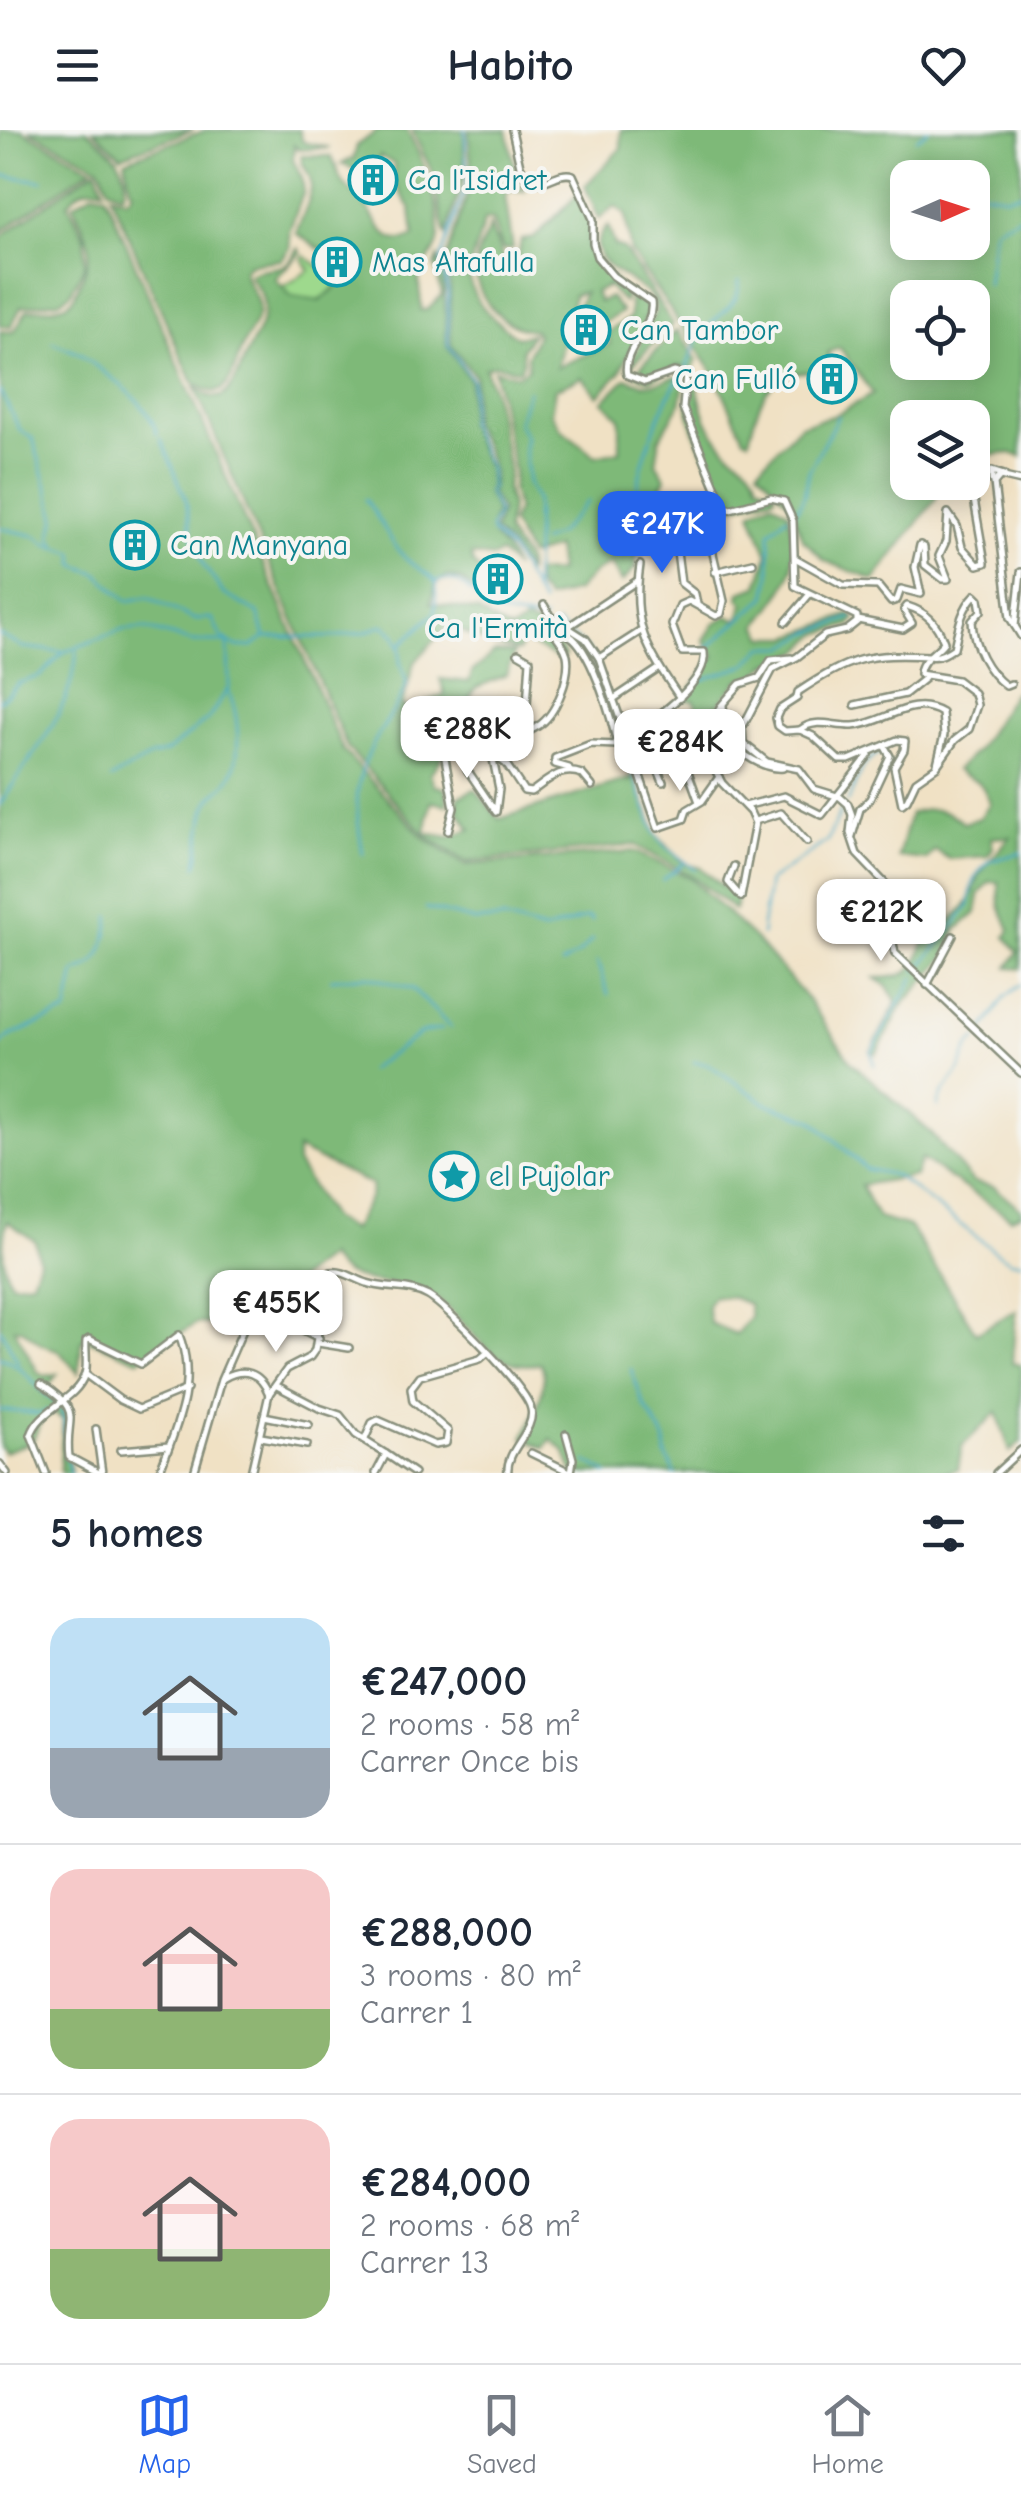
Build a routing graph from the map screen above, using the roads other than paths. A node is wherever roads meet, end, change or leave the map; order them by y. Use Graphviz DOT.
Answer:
graph roads {
  1 [pos="513,130"];
  2 [pos="1021,481"];
  3 [pos="976,500"];
  4 [pos="675,536"];
  5 [pos="712,549"];
  6 [pos="795,558"];
  7 [pos="753,564"];
  8 [pos="640,565"];
  9 [pos="715,572"];
  10 [pos="1021,572"];
  11 [pos="638,580"];
  12 [pos="809,595"];
  13 [pos="697,604"];
  14 [pos="544,605"];
  15 [pos="556,620"];
  16 [pos="858,620"];
  17 [pos="786,622"];
  18 [pos="569,626"];
  19 [pos="1015,626"];
  20 [pos="551,627"];
  21 [pos="641,631"];
  22 [pos="1021,636"];
  23 [pos="518,653"];
  24 [pos="930,656"];
  25 [pos="598,658"];
  26 [pos="794,659"];
  27 [pos="660,668"];
  28 [pos="926,677"];
  29 [pos="1011,684"];
  30 [pos="615,698"];
  31 [pos="680,698"];
  32 [pos="722,703"];
  33 [pos="854,705"];
  34 [pos="665,709"];
  35 [pos="478,724"];
  36 [pos="640,728"];
  37 [pos="800,730"];
  38 [pos="628,738"];
  39 [pos="456,742"];
  40 [pos="617,746"];
  41 [pos="885,747"];
  42 [pos="493,750"];
  43 [pos="870,753"];
  44 [pos="791,766"];
  45 [pos="936,767"];
  46 [pos="570,771"];
  47 [pos="719,777"];
  48 [pos="663,782"];
  49 [pos="592,786"];
  50 [pos="836,796"];
  51 [pos="699,802"];
  52 [pos="745,806"];
  53 [pos="755,821"];
  54 [pos="448,831"];
  55 [pos="851,837"];
  56 [pos="806,842"];
  57 [pos="734,866"];
  58 [pos="953,936"];
  59 [pos="927,985"];
  60 [pos="1021,1073"];
  61 [pos="282,1318"];
  62 [pos="242,1332"];
  63 [pos="318,1340"];
  64 [pos="349,1348"];
  65 [pos="487,1352"];
  66 [pos="85,1374"];
  67 [pos="221,1380"];
  68 [pos="41,1384"];
  69 [pos="277,1386"];
  70 [pos="187,1389"];
  71 [pos="268,1394"];
  72 [pos="64,1402"];
  73 [pos="264,1416"];
  74 [pos="309,1425"];
  75 [pos="96,1429"];
  76 [pos="566,1434"];
  77 [pos="260,1437"];
  78 [pos="364,1439"];
  79 [pos="307,1445"];
  80 [pos="169,1446"];
  81 [pos="121,1450"];
  82 [pos="1021,1450"];
  83 [pos="531,1453"];
  84 [pos="386,1454"];
  85 [pos="0,1464"];
  86 [pos="7,1473"];
  87 [pos="46,1473"];
  88 [pos="100,1473"];
  89 [pos="159,1473"];
  90 [pos="194,1473"];
  91 [pos="251,1473"];
  92 [pos="376,1473"];
  93 [pos="414,1473"];
  94 [pos="508,1473"];
  95 [pos="570,1473"];
  96 [pos="996,1473"];
  1 -- 6 [label="street"];
  2 -- 19 [label="street"];
  3 -- 6 [label="street"];
  4 -- 13 [label="street"];
  5 -- 9 [label="street"];
  6 -- 12 [label="street"];
  7 -- 9 [label="street"];
  8 -- 11 [label="street"];
  9 -- 13 [label="street"];
  10 -- 19 [label="street"];
  11 -- 18 [label="street"];
  11 -- 21 [label="street"];
  12 -- 16 [label="street"];
  12 -- 17 [label="street"];
  13 -- 31 [label="street"];
  14 -- 15 [label="street"];
  15 -- 18 [label="street"];
  15 -- 20 [label="street"];
  16 -- 24 [label="street"];
  16 -- 26 [label="street"];
  18 -- 25 [label="street"];
  19 -- 22 [label="street"];
  20 -- 40 [label="street"];
  20 -- 42 [label="street"];
  21 -- 25 [label="street"];
  21 -- 27 [label="street"];
  23 -- 42 [label="street"];
  24 -- 28 [label="street"];
  24 -- 29 [label="street"];
  24 -- 37 [label="street"];
  25 -- 30 [label="street"];
  26 -- 32 [label="street"];
  26 -- 44 [label="street"];
  27 -- 30 [label="street"];
  27 -- 31 [label="street"];
  28 -- 33 [label="street"];
  28 -- 45 [label="street"];
  30 -- 38 [label="street"];
  31 -- 34 [label="street"];
  32 -- 44 [label="street"];
  32 -- 47 [label="street"];
  34 -- 36 [label="street"];
  34 -- 51 [label="street"];
  35 -- 39 [label="street"];
  36 -- 38 [label="street"];
  36 -- 48 [label="street"];
  37 -- 43 [label="street"];
  37 -- 45 [label="street"];
  38 -- 40 [label="street"];
  38 -- 51 [label="street"];
  39 -- 42 [label="street"];
  39 -- 54 [label="street"];
  40 -- 46 [label="street"];
  41 -- 43 [label="street"];
  41 -- 45 [label="street"];
  41 -- 55 [label="street"];
  42 -- 46 [label="street"];
  43 -- 50 [label="street"];
  44 -- 50 [label="street"];
  46 -- 49 [label="street"];
  47 -- 51 [label="street"];
  47 -- 52 [label="street"];
  50 -- 52 [label="street"];
  50 -- 55 [label="street"];
  52 -- 53 [label="street"];
  53 -- 56 [label="street"];
  53 -- 57 [label="street"];
  55 -- 59 [label="street"];
  58 -- 59 [label="street"];
  59 -- 60 [label="street"];
  61 -- 63 [label="street"];
  62 -- 67 [label="street"];
  63 -- 64 [label="street"];
  63 -- 65 [label="street"];
  63 -- 69 [label="street"];
  65 -- 78 [label="street"];
  65 -- 94 [label="street"];
  66 -- 70 [label="street"];
  66 -- 70 [label="street"];
  66 -- 72 [label="street"];
  67 -- 71 [label="street"];
  67 -- 90 [label="street"];
  68 -- 72 [label="street"];
  69 -- 71 [label="street"];
  69 -- 78 [label="street"];
  70 -- 80 [label="street"];
  71 -- 73 [label="street"];
  72 -- 87 [label="street"];
  72 -- 88 [label="street"];
  73 -- 74 [label="street"];
  73 -- 77 [label="street"];
  75 -- 88 [label="street"];
  76 -- 95 [label="street"];
  77 -- 79 [label="street"];
  77 -- 91 [label="street"];
  78 -- 84 [label="street"];
  80 -- 81 [label="street"];
  80 -- 89 [label="street"];
  82 -- 96 [label="street"];
  83 -- 95 [label="street"];
  84 -- 92 [label="street"];
  84 -- 93 [label="street"];
  85 -- 86 [label="street"];
}
